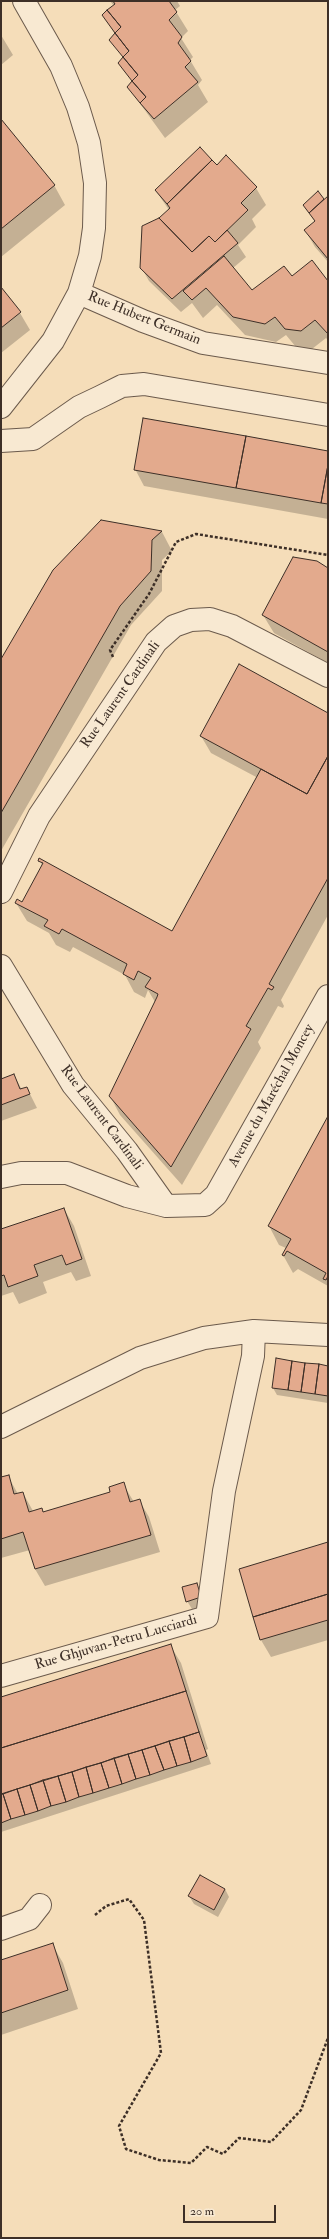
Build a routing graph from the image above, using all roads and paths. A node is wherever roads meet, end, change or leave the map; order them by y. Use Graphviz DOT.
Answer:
graph roads {
  1 [pos="24,1"];
  2 [pos="79,293"];
  3 [pos="328,363"];
  4 [pos="1,407"];
  5 [pos="328,415"];
  6 [pos="1,441"];
  7 [pos="328,555"];
  8 [pos="328,676"];
  9 [pos="127,685"];
  10 [pos="1,892"];
  11 [pos="1,966"];
  12 [pos="328,996"];
  13 [pos="1,1177"];
  14 [pos="166,1206"];
  15 [pos="254,1331"];
  16 [pos="328,1335"];
  17 [pos="1,1427"];
  18 [pos="1,1676"];
  19 [pos="40,1905"];
  20 [pos="95,1915"];
  21 [pos="1,1929"];
  22 [pos="328,2038"];
  1 -- 2 [label="street"];
  2 -- 3 [label="street, Rue Hubert Germain"];
  2 -- 4 [label="street"];
  5 -- 6 [label="street"];
  7 -- 9 [label="path"];
  8 -- 9 [label="street, Rue Laurent Cardinali"];
  9 -- 10 [label="street, Rue Laurent Cardinali"];
  11 -- 14 [label="street, Rue Laurent Cardinali"];
  12 -- 14 [label="street, Avenue du Maréchal Moncey"];
  13 -- 14 [label="street"];
  15 -- 16 [label="street"];
  15 -- 17 [label="street"];
  15 -- 18 [label="street, Rue Ghjuvan-Petru Lucciardi"];
  19 -- 21 [label="street"];
  20 -- 22 [label="path"];
}
